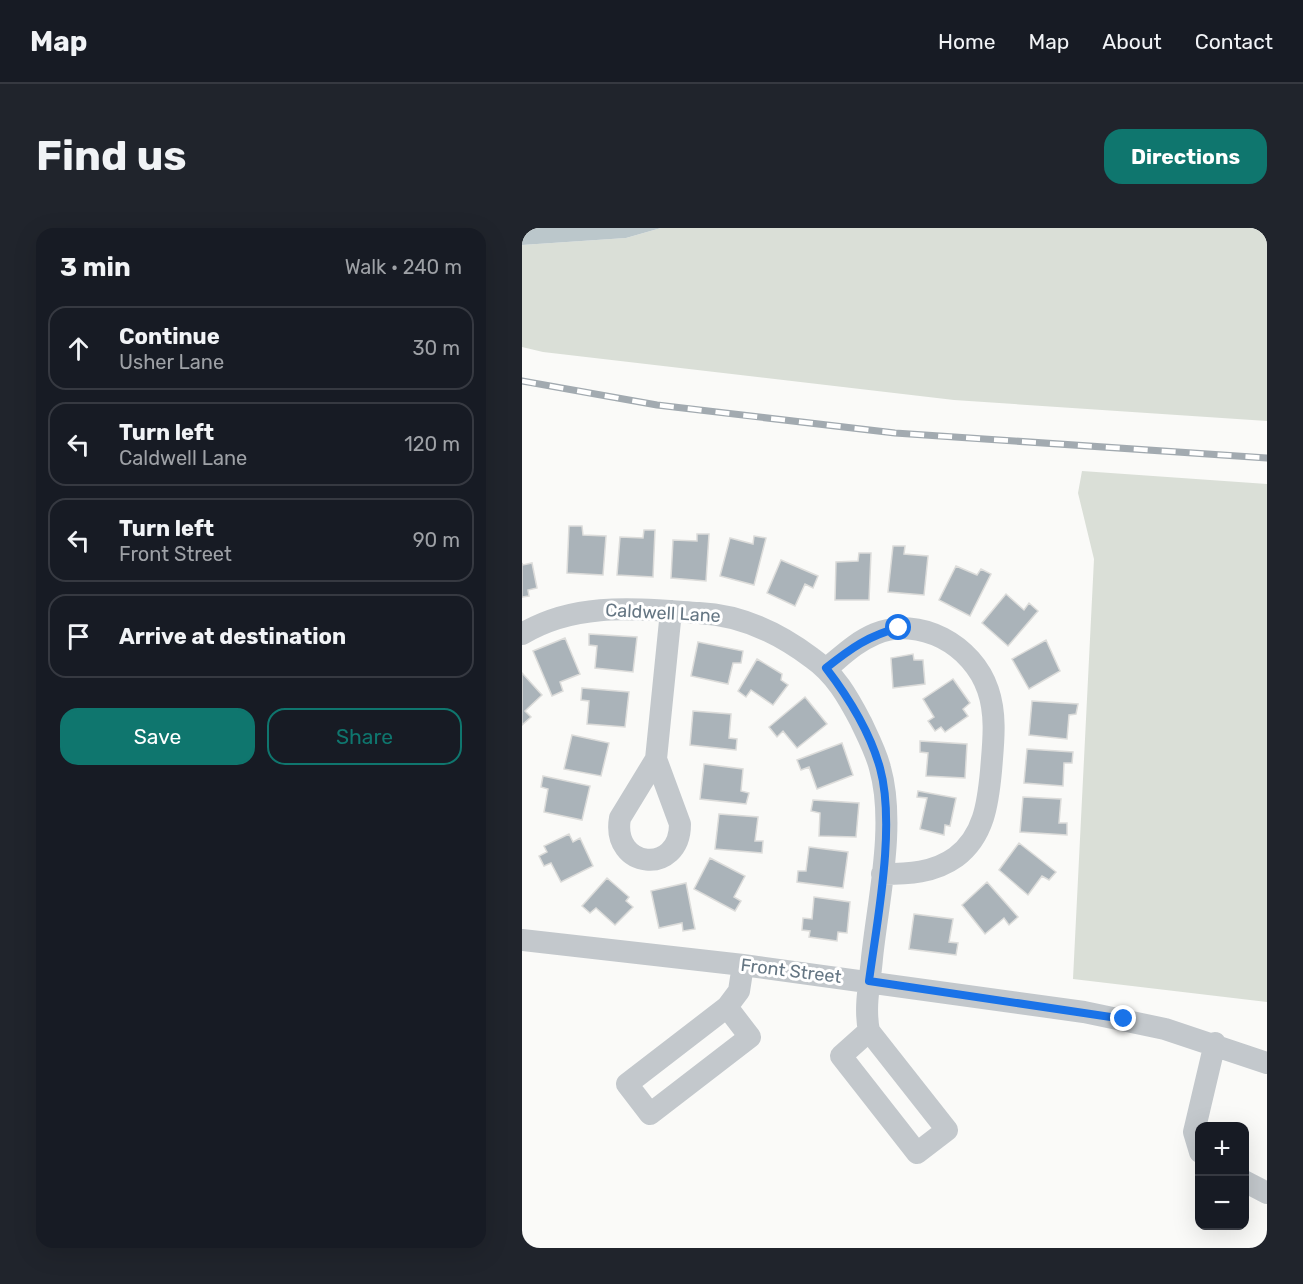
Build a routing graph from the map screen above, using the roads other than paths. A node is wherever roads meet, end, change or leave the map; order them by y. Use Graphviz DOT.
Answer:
graph roads {
  1 [pos="670,611"];
  2 [pos="522,634"];
  3 [pos="826,668"];
  4 [pos="656,759"];
  5 [pos="882,874"];
  6 [pos="522,940"];
  7 [pos="743,965"];
  8 [pos="869,981"];
  9 [pos="727,1007"];
  10 [pos="869,1031"];
  11 [pos="1215,1043"];
  12 [pos="1267,1063"];
  13 [pos="1196,1122"];
  14 [pos="1249,1183"];
  15 [pos="1267,1192"];
  1 -- 2 [label="street, Caldwell Lane"];
  1 -- 3 [label="street, Caldwell Lane"];
  1 -- 4 [label="street"];
  3 -- 5 [label="street, Caldwell Lane"];
  3 -- 5 [label="street"];
  5 -- 8 [label="street, Caldwell Lane"];
  6 -- 7 [label="street, Front Street"];
  7 -- 8 [label="street, Front Street"];
  7 -- 9 [label="street"];
  8 -- 10 [label="street, Caldwell Lane"];
  8 -- 11 [label="street, Front Street"];
  9 -- 9 [label="street"];
  10 -- 10 [label="street"];
  11 -- 12 [label="street, Front Street"];
  11 -- 13 [label="street"];
  14 -- 15 [label="street"];
}
